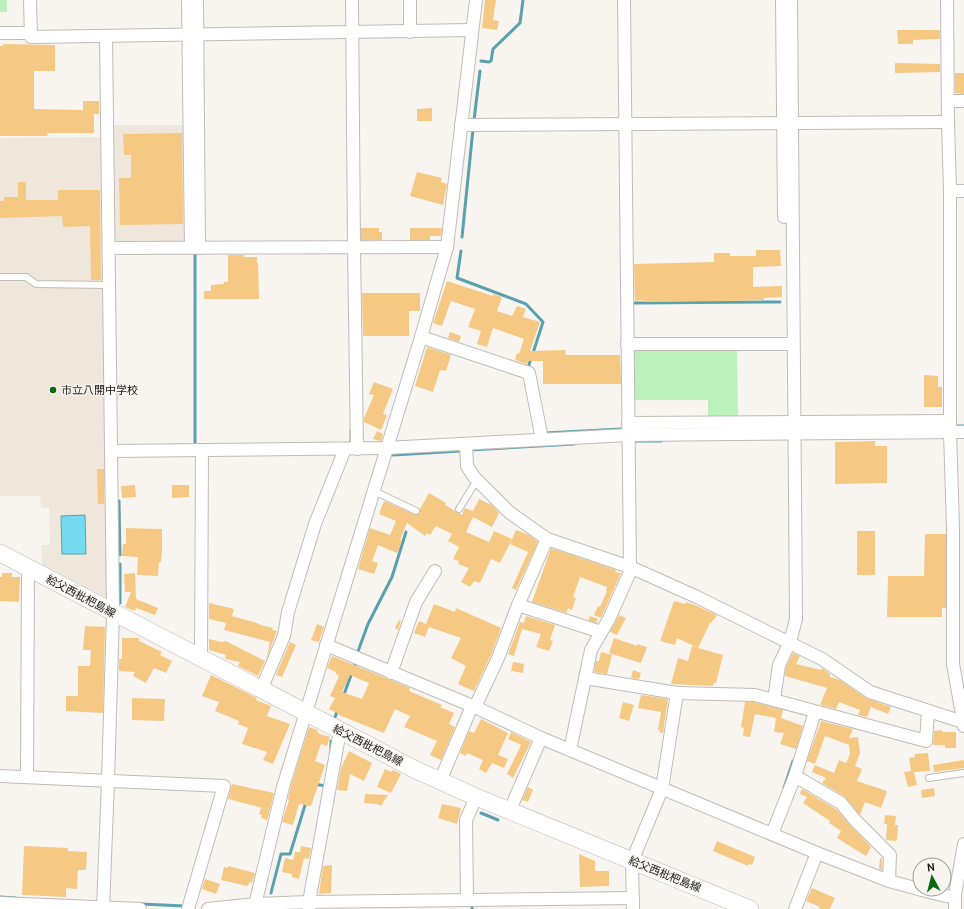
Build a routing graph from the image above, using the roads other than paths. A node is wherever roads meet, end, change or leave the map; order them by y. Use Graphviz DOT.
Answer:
graph roads {
  1 [pos="30,0"];
  2 [pos="188,0"];
  3 [pos="197,0"];
  4 [pos="352,0"];
  5 [pos="410,0"];
  6 [pos="476,0"];
  7 [pos="624,0"];
  8 [pos="782,0"];
  9 [pos="791,0"];
  10 [pos="947,0"];
  11 [pos="472,30"];
  12 [pos="410,32"];
  13 [pos="0,33"];
  14 [pos="31,33"];
  15 [pos="353,33"];
  16 [pos="192,34"];
  17 [pos="106,36"];
  18 [pos="964,100"];
  19 [pos="948,101"];
  20 [pos="948,122"];
  21 [pos="787,123"];
  22 [pos="625,124"];
  23 [pos="461,125"];
  24 [pos="950,191"];
  25 [pos="964,191"];
  26 [pos="354,247"];
  27 [pos="448,247"];
  28 [pos="109,248"];
  29 [pos="195,248"];
  30 [pos="0,277"];
  31 [pos="109,285"];
  32 [pos="421,337"];
  33 [pos="627,344"];
  34 [pos="789,344"];
  35 [pos="628,423"];
  36 [pos="791,426"];
  37 [pos="950,426"];
  38 [pos="964,432"];
  39 [pos="628,436"];
  40 [pos="542,439"];
  41 [pos="466,444"];
  42 [pos="345,448"];
  43 [pos="357,448"];
  44 [pos="387,448"];
  45 [pos="202,450"];
  46 [pos="111,451"];
  47 [pos="477,480"];
  48 [pos="374,491"];
  49 [pos="459,509"];
  50 [pos="416,511"];
  51 [pos="547,539"];
  52 [pos="0,553"];
  53 [pos="630,567"];
  54 [pos="28,568"];
  55 [pos="435,571"];
  56 [pos="518,605"];
  57 [pos="113,613"];
  58 [pos="959,618"];
  59 [pos="601,632"];
  60 [pos="790,642"];
  61 [pos="326,645"];
  62 [pos="201,659"];
  63 [pos="391,673"];
  64 [pos="585,678"];
  65 [pos="261,690"];
  66 [pos="677,693"];
  67 [pos="774,700"];
  68 [pos="473,707"];
  69 [pos="815,712"];
  70 [pos="928,712"];
  71 [pos="305,713"];
  72 [pos="963,724"];
  73 [pos="340,730"];
  74 [pos="541,738"];
  75 [pos="570,750"];
  76 [pos="964,774"];
  77 [pos="0,776"];
  78 [pos="796,776"];
  79 [pos="27,777"];
  80 [pos="929,778"];
  81 [pos="440,780"];
  82 [pos="108,782"];
  83 [pos="662,789"];
  84 [pos="476,796"];
  85 [pos="510,810"];
  86 [pos="772,834"];
  87 [pos="964,844"];
  88 [pos="817,853"];
  89 [pos="632,861"];
  90 [pos="889,881"];
  91 [pos="957,899"];
  92 [pos="467,900"];
  93 [pos="0,903"];
  94 [pos="633,903"];
  95 [pos="309,905"];
  96 [pos="255,906"];
  97 [pos="103,908"];
  98 [pos="140,909"];
  99 [pos="188,909"];
  100 [pos="208,909"];
  101 [pos="750,909"];
  102 [pos="795,909"];
  1 -- 14 [label="street"];
  2 -- 16 [label="street"];
  3 -- 16 [label="street"];
  4 -- 15 [label="street"];
  5 -- 12 [label="street"];
  6 -- 11 [label="street"];
  7 -- 22 [label="street"];
  8 -- 21 [label="street"];
  9 -- 21 [label="street"];
  10 -- 19 [label="street"];
  11 -- 12 [label="street"];
  11 -- 23 [label="street"];
  12 -- 15 [label="street"];
  13 -- 14 [label="street"];
  14 -- 17 [label="street"];
  15 -- 16 [label="street"];
  15 -- 26 [label="street"];
  16 -- 17 [label="street"];
  16 -- 29 [label="street"];
  17 -- 28 [label="street"];
  18 -- 19 [label="street"];
  19 -- 20 [label="street"];
  20 -- 21 [label="street"];
  20 -- 24 [label="street"];
  21 -- 22 [label="street"];
  21 -- 34 [label="street"];
  22 -- 23 [label="street"];
  22 -- 33 [label="street"];
  23 -- 27 [label="street"];
  24 -- 25 [label="street"];
  24 -- 37 [label="street"];
  26 -- 27 [label="street"];
  26 -- 29 [label="street"];
  26 -- 43 [label="street"];
  27 -- 32 [label="street"];
  28 -- 29 [label="street"];
  28 -- 31 [label="street"];
  30 -- 31 [label="lane"];
  31 -- 46 [label="street"];
  32 -- 40 [label="street"];
  32 -- 44 [label="street"];
  33 -- 34 [label="street"];
  33 -- 35 [label="street"];
  34 -- 36 [label="street"];
  35 -- 36 [label="street"];
  35 -- 39 [label="street"];
  36 -- 37 [label="street"];
  36 -- 39 [label="street"];
  36 -- 60 [label="street"];
  37 -- 38 [label="street"];
  37 -- 58 [label="street"];
  39 -- 40 [label="street"];
  39 -- 53 [label="street"];
  40 -- 41 [label="street"];
  41 -- 44 [label="street"];
  41 -- 47 [label="street"];
  42 -- 43 [label="street"];
  42 -- 45 [label="street"];
  42 -- 65 [label="street"];
  43 -- 44 [label="street"];
  44 -- 48 [label="street"];
  45 -- 46 [label="street"];
  45 -- 62 [label="street"];
  46 -- 57 [label="street"];
  47 -- 49 [label="lane"];
  47 -- 51 [label="street"];
  48 -- 50 [label="lane"];
  48 -- 61 [label="street"];
  51 -- 53 [label="street"];
  51 -- 56 [label="street"];
  52 -- 54 [label="main road, 給父西枇杷島線"];
  53 -- 59 [label="street"];
  53 -- 60 [label="street"];
  54 -- 57 [label="main road, 給父西枇杷島線"];
  54 -- 79 [label="street"];
  55 -- 63 [label="street"];
  56 -- 59 [label="street"];
  56 -- 68 [label="street"];
  57 -- 62 [label="main road, 給父西枇杷島線"];
  57 -- 82 [label="street"];
  58 -- 72 [label="street"];
  59 -- 64 [label="street"];
  60 -- 67 [label="street"];
  60 -- 70 [label="street"];
  61 -- 63 [label="street"];
  61 -- 71 [label="street"];
  62 -- 65 [label="main road, 給父西枇杷島線"];
  63 -- 68 [label="street"];
  64 -- 66 [label="street"];
  64 -- 75 [label="street"];
  65 -- 71 [label="main road, 給父西枇杷島線"];
  66 -- 67 [label="street"];
  66 -- 83 [label="street"];
  67 -- 69 [label="street"];
  68 -- 74 [label="street"];
  68 -- 81 [label="street"];
  69 -- 70 [label="street"];
  69 -- 78 [label="street"];
  70 -- 72 [label="street"];
  71 -- 73 [label="main road, 給父西枇杷島線"];
  71 -- 96 [label="street"];
  73 -- 81 [label="main road, 給父西枇杷島線"];
  73 -- 95 [label="street"];
  74 -- 75 [label="street"];
  74 -- 85 [label="street"];
  75 -- 83 [label="street"];
  76 -- 80 [label="lane"];
  77 -- 79 [label="street"];
  78 -- 86 [label="street"];
  78 -- 90 [label="street"];
  79 -- 82 [label="street"];
  81 -- 84 [label="main road, 給父西枇杷島線"];
  82 -- 97 [label="street"];
  82 -- 99 [label="street"];
  83 -- 86 [label="street"];
  83 -- 89 [label="street"];
  84 -- 85 [label="main road, 給父西枇杷島線"];
  84 -- 92 [label="street"];
  85 -- 89 [label="main road, 給父西枇杷島線"];
  86 -- 88 [label="street"];
  87 -- 91 [label="street"];
  88 -- 90 [label="street"];
  88 -- 102 [label="street"];
  89 -- 94 [label="street"];
  89 -- 101 [label="main road, 給父西枇杷島線"];
  90 -- 91 [label="street"];
  92 -- 94 [label="street"];
  92 -- 95 [label="street"];
  93 -- 97 [label="street"];
  95 -- 96 [label="street"];
  96 -- 100 [label="street"];
  97 -- 98 [label="street"];
}
